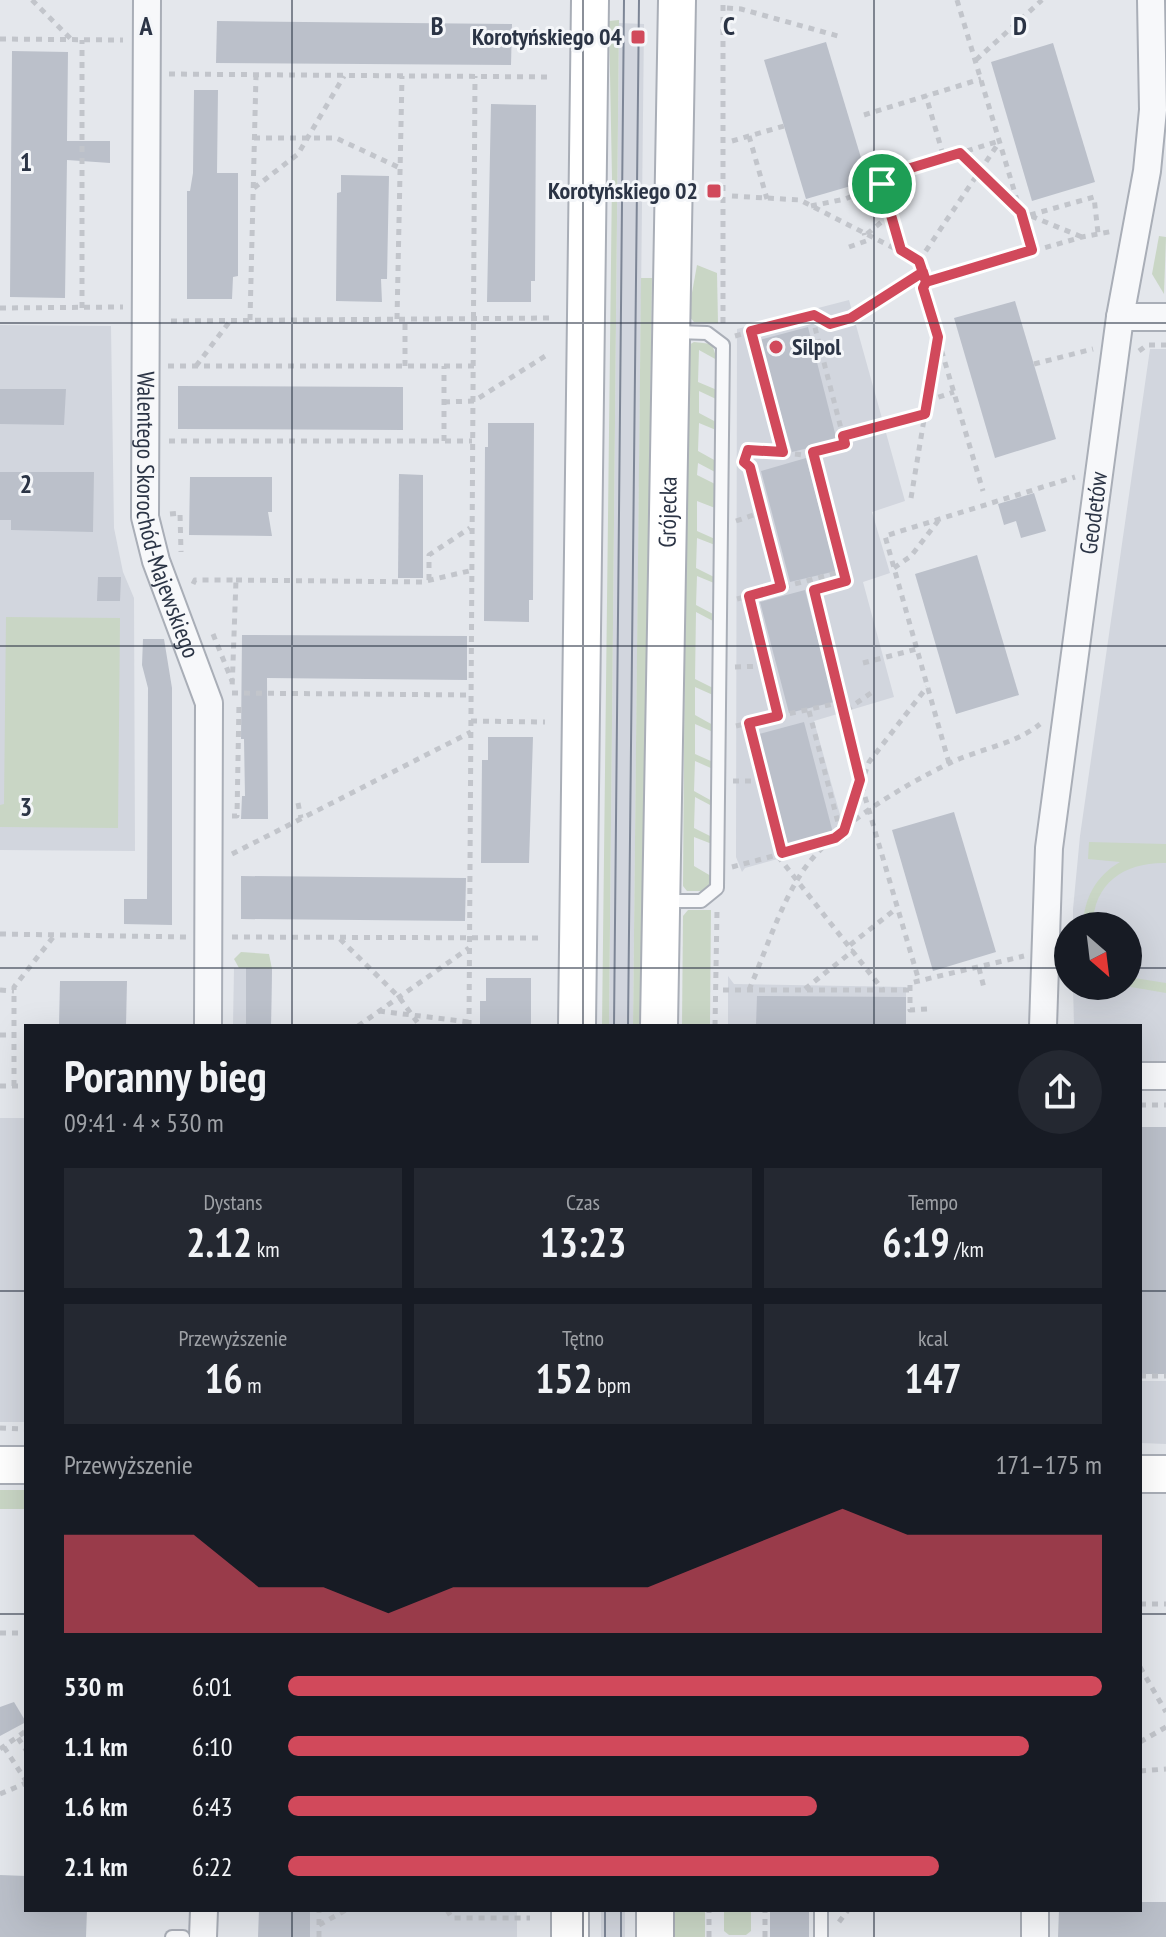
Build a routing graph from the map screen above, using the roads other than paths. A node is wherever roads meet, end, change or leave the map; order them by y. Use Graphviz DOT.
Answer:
graph roads {
  1 [pos="147,0"];
  2 [pos="590,0"];
  3 [pos="677,0"];
  4 [pos="1151,0"];
  5 [pos="1120,317"];
  6 [pos="1166,317"];
  7 [pos="670,332"];
  8 [pos="660,901"];
  9 [pos="208,1024"];
  10 [pos="577,1024"];
  11 [pos="659,1024"];
  12 [pos="1043,1024"];
  13 [pos="1142,1076"];
  14 [pos="1166,1076"];
  15 [pos="0,1465"];
  16 [pos="24,1465"];
  17 [pos="1142,1474"];
  18 [pos="1166,1474"];
  19 [pos="204,1912"];
  20 [pos="570,1912"];
  21 [pos="655,1912"];
  22 [pos="821,1912"];
  23 [pos="1035,1912"];
  24 [pos="172,1937"];
  25 [pos="183,1937"];
  26 [pos="194,1937"];
  27 [pos="203,1937"];
  28 [pos="570,1937"];
  29 [pos="655,1937"];
  30 [pos="821,1937"];
  31 [pos="1035,1937"];
  1 -- 9 [label="street, Walentego Skorochód-Majewskiego"];
  2 -- 10 [label="main road"];
  3 -- 7 [label="main road, Grójecka"];
  4 -- 5 [label="street, Geodetów"];
  5 -- 6 [label="street"];
  5 -- 12 [label="street, Geodetów"];
  7 -- 8 [label="main road, Grójecka"];
  7 -- 8 [label="lane"];
  8 -- 11 [label="main road, Grójecka"];
  13 -- 14 [label="street"];
  15 -- 16 [label="main road"];
  17 -- 18 [label="main road"];
  19 -- 27 [label="street"];
  20 -- 28 [label="main road"];
  21 -- 29 [label="main road"];
  22 -- 30 [label="lane"];
  23 -- 31 [label="street"];
  24 -- 25 [label="lane"];
  26 -- 27 [label="lane"];
}
